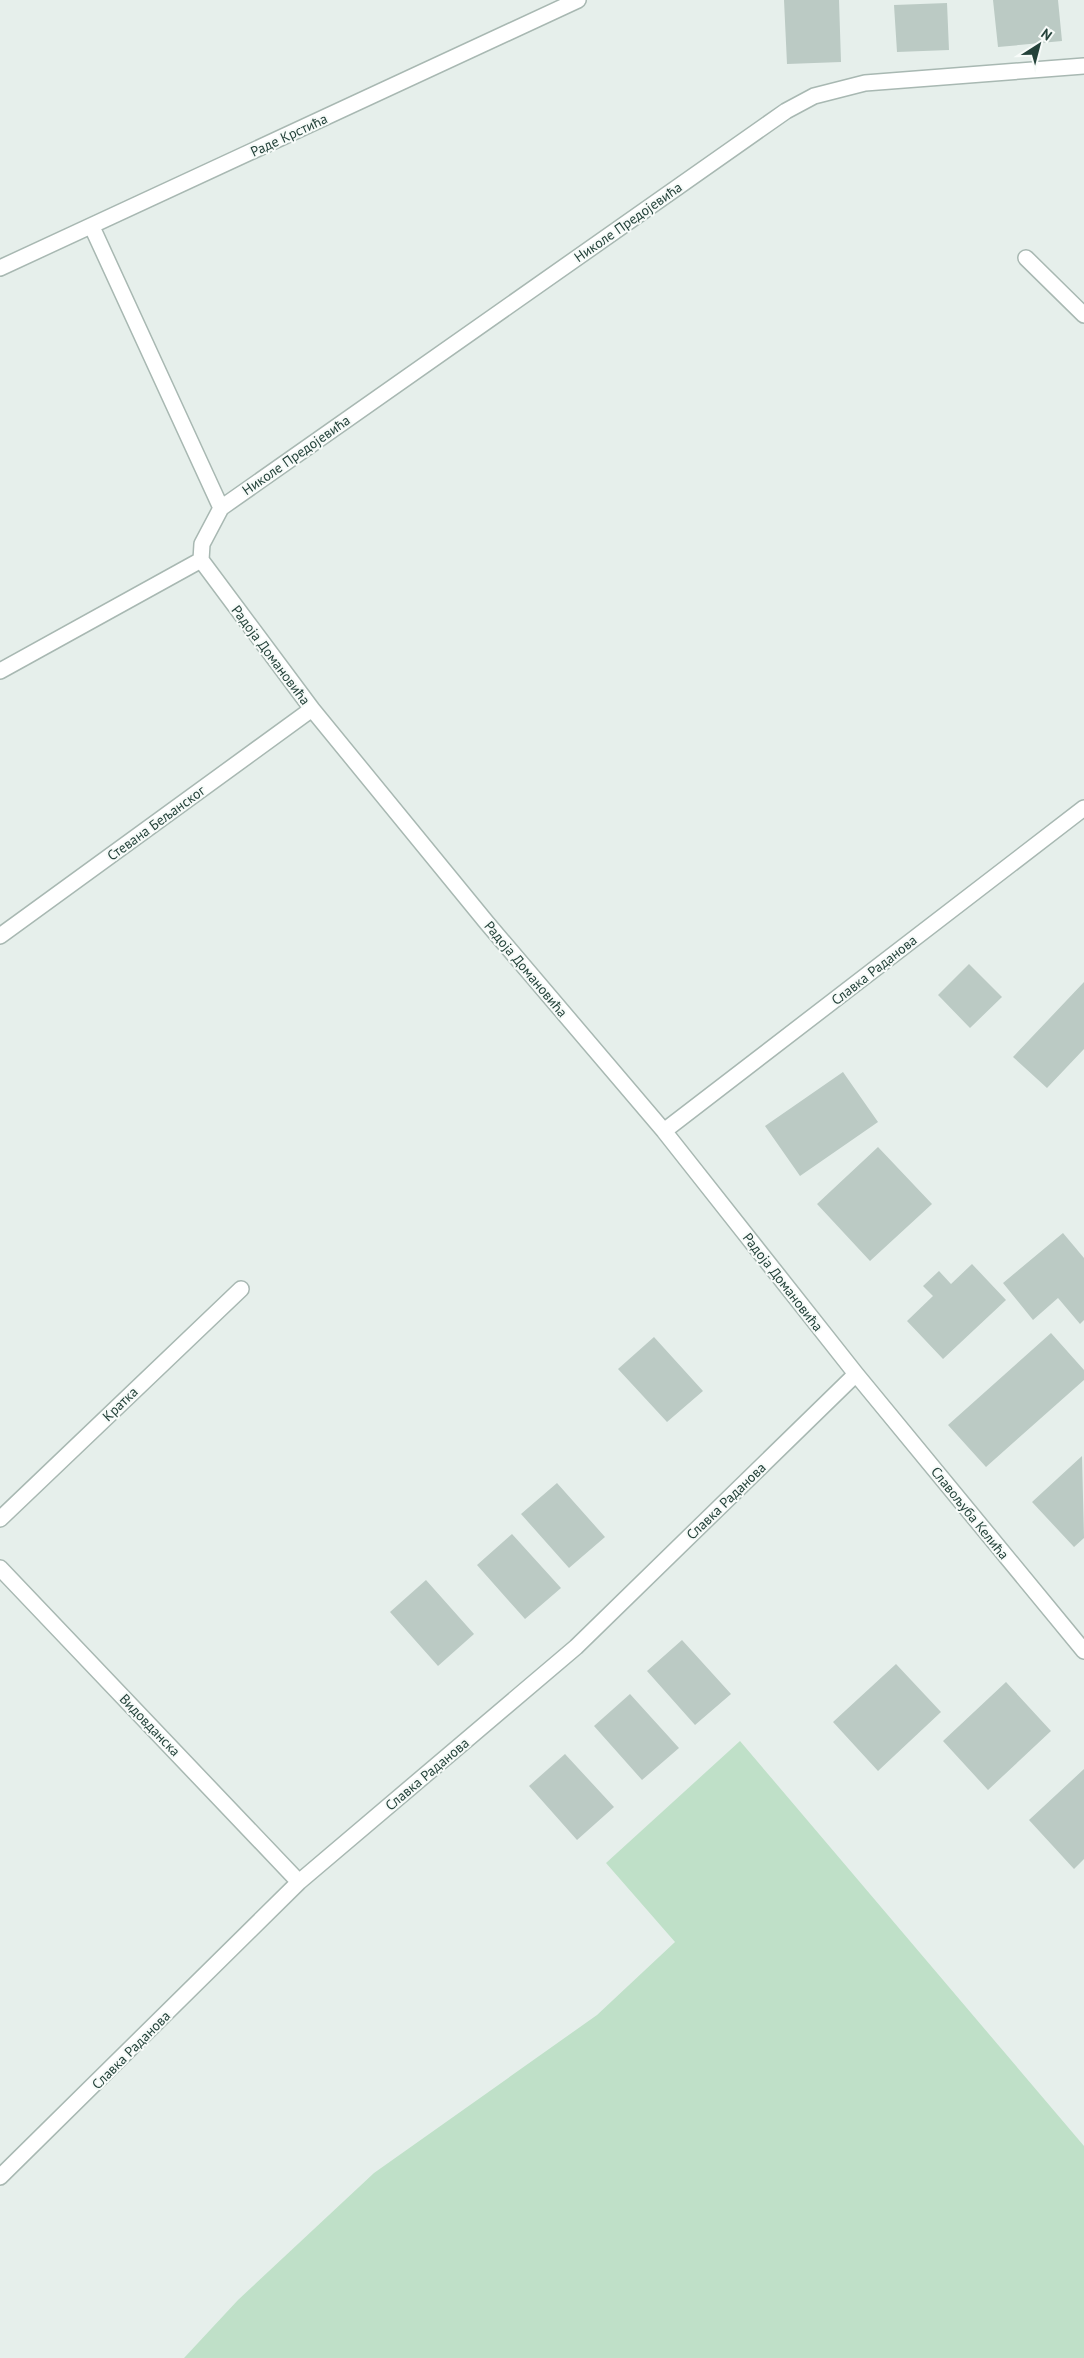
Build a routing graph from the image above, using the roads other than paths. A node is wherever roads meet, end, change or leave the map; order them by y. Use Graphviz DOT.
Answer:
graph roads {
  1 [pos="578,0"];
  2 [pos="1084,66"];
  3 [pos="92,227"];
  4 [pos="1026,258"];
  5 [pos="0,268"];
  6 [pos="1084,315"];
  7 [pos="221,508"];
  8 [pos="201,560"];
  9 [pos="0,671"];
  10 [pos="312,709"];
  11 [pos="1084,808"];
  12 [pos="0,936"];
  13 [pos="664,1131"];
  14 [pos="241,1289"];
  15 [pos="856,1374"];
  16 [pos="0,1519"];
  17 [pos="0,1568"];
  18 [pos="1084,1651"];
  19 [pos="299,1882"];
  20 [pos="0,2177"];
  1 -- 3 [label="street, Раде Крстића"];
  2 -- 7 [label="street, Николе Предојевића"];
  3 -- 5 [label="street, Раде Крстића"];
  3 -- 7 [label="street"];
  4 -- 6 [label="street"];
  7 -- 8 [label="street"];
  8 -- 9 [label="street"];
  8 -- 10 [label="street, Радоја Домановића"];
  10 -- 12 [label="street, Стевана Бељанског"];
  10 -- 13 [label="street, Радоја Домановића"];
  11 -- 13 [label="street, Славка Раданова"];
  13 -- 15 [label="street, Радоја Домановића"];
  14 -- 16 [label="street, Кратка"];
  15 -- 18 [label="street, Славољуба Келића"];
  15 -- 19 [label="street, Славка Раданова"];
  17 -- 19 [label="street, Видовданска"];
  19 -- 20 [label="street, Славка Раданова"];
}
